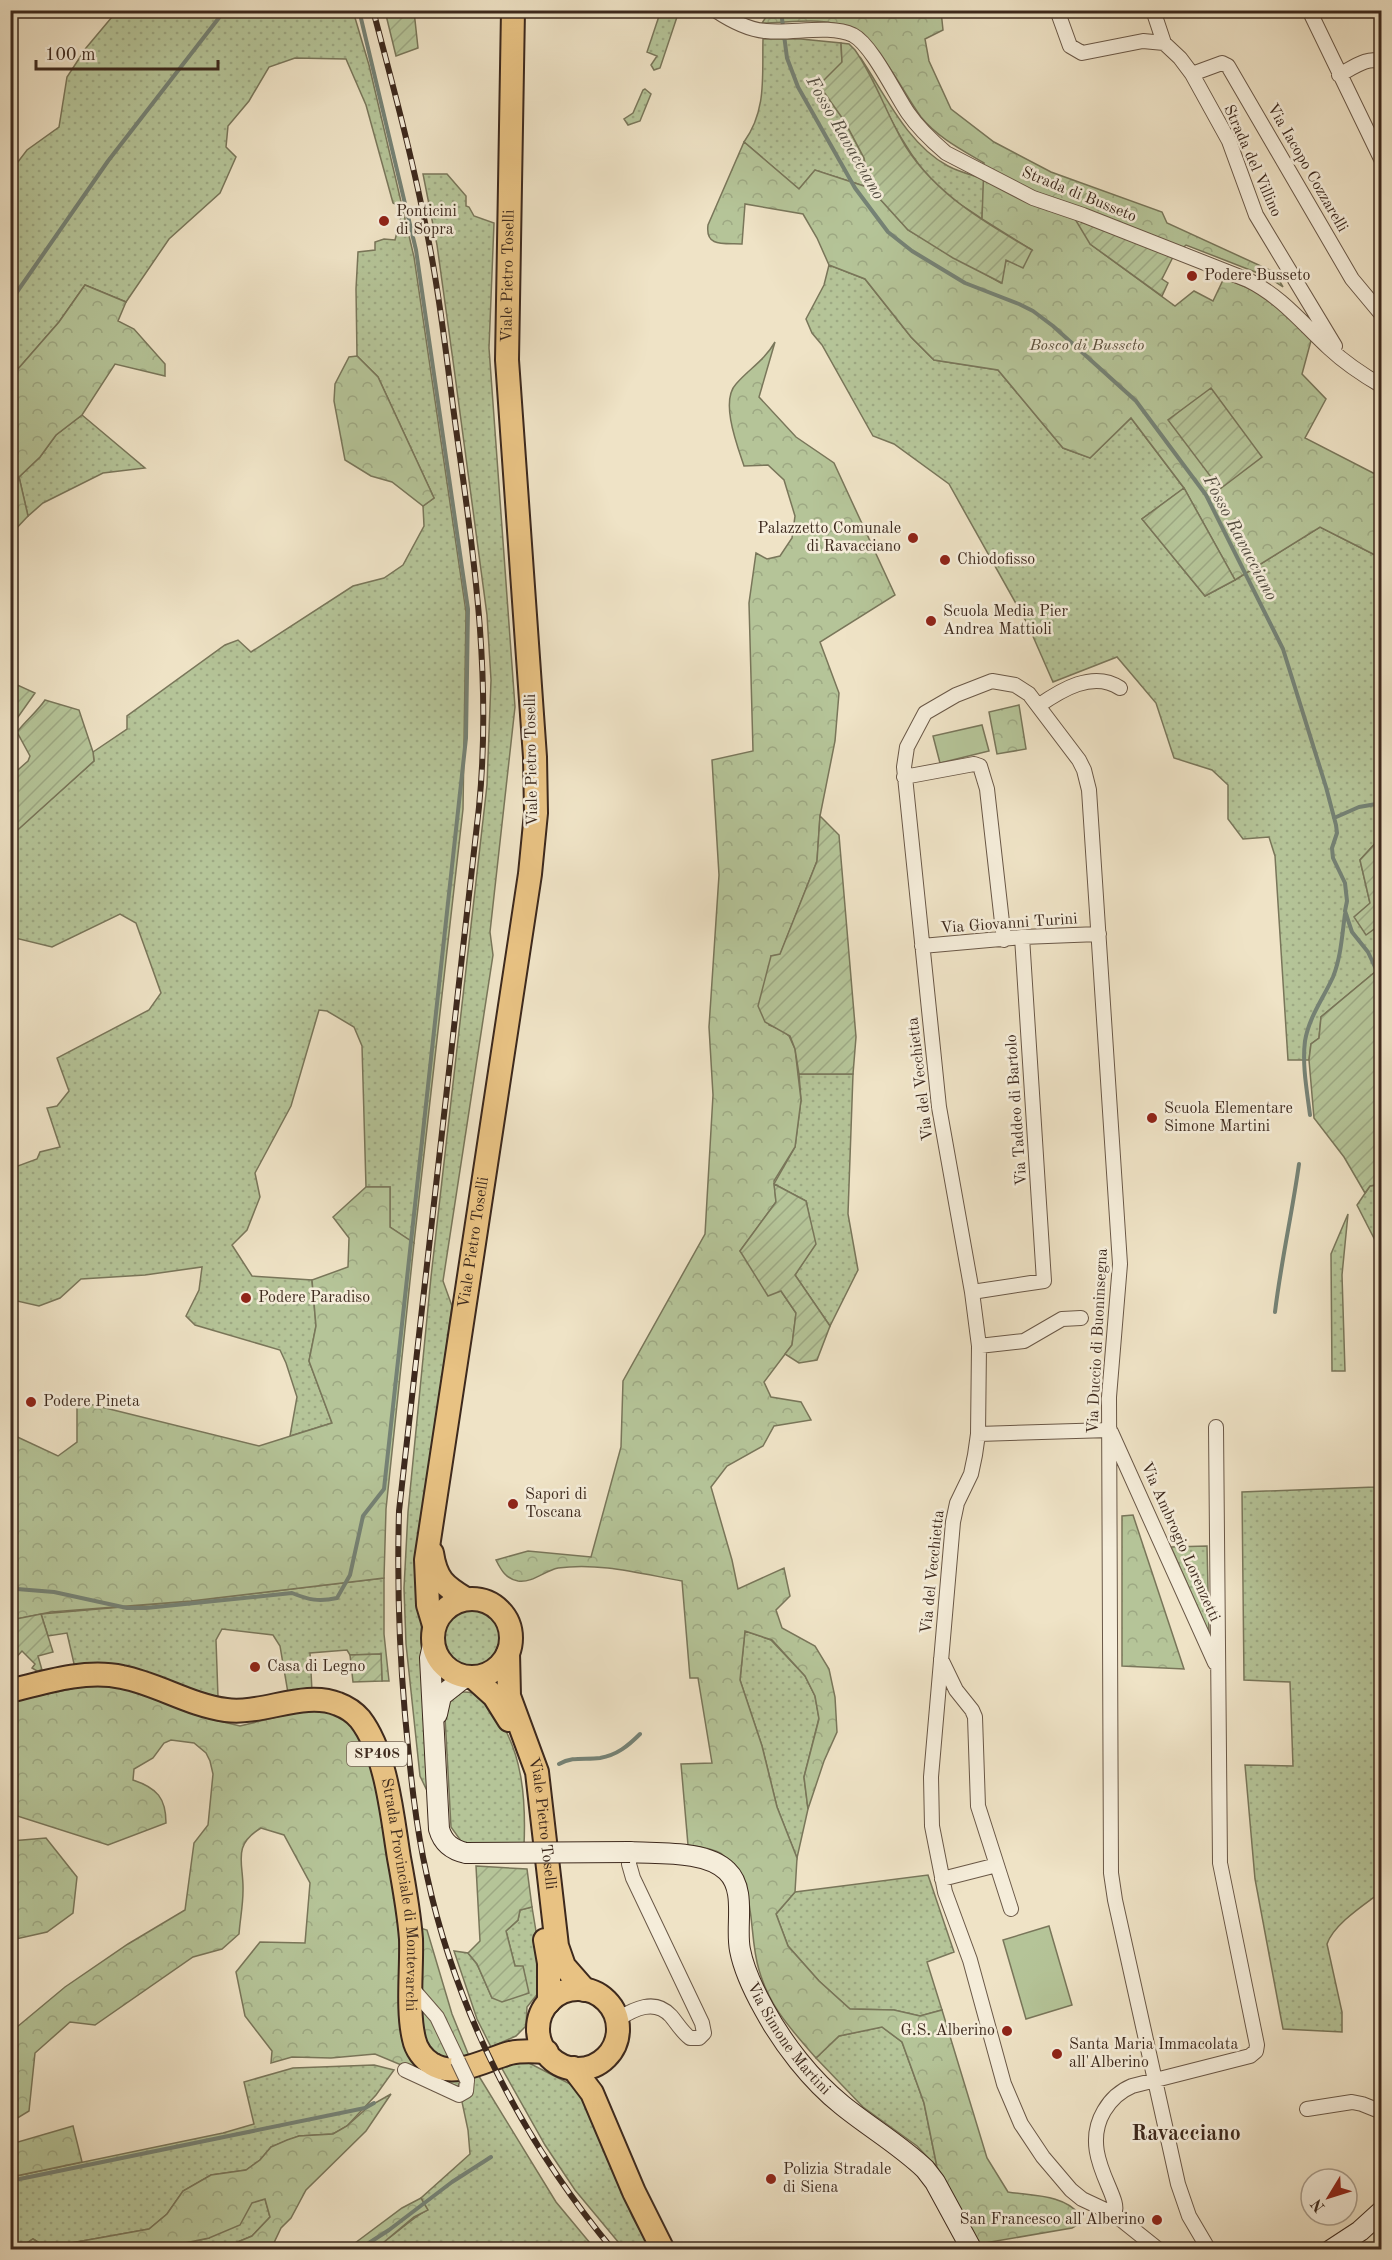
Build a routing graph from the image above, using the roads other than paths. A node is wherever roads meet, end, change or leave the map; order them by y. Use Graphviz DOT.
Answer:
graph roads {
  1 [pos="513,10"];
  2 [pos="715,10"];
  3 [pos="1057,10"];
  4 [pos="1153,10"];
  5 [pos="1309,10"];
  6 [pos="1164,43"];
  7 [pos="1382,63"];
  8 [pos="1192,74"];
  9 [pos="1338,75"];
  10 [pos="1382,161"];
  11 [pos="1382,315"];
  12 [pos="1342,358"];
  13 [pos="1382,386"];
  14 [pos="1120,688"];
  15 [pos="1038,706"];
  16 [pos="904,777"];
  17 [pos="1099,934"];
  18 [pos="1022,937"];
  19 [pos="1005,940"];
  20 [pos="922,946"];
  21 [pos="972,1292"];
  22 [pos="1081,1318"];
  23 [pos="979,1346"];
  24 [pos="1216,1427"];
  25 [pos="1110,1430"];
  26 [pos="978,1434"];
  27 [pos="430,1539"];
  28 [pos="466,1599"];
  29 [pos="434,1635"];
  30 [pos="508,1653"];
  31 [pos="940,1658"];
  32 [pos="1217,1668"];
  33 [pos="470,1677"];
  34 [pos="10,1691"];
  35 [pos="435,1735"];
  36 [pos="630,1852"];
  37 [pos="997,1864"];
  38 [pos="942,1879"];
  39 [pos="1011,1909"];
  40 [pos="411,1987"];
  41 [pos="585,1990"];
  42 [pos="549,2001"];
  43 [pos="618,2019"];
  44 [pos="538,2029"];
  45 [pos="547,2052"];
  46 [pos="510,2053"];
  47 [pos="606,2059"];
  48 [pos="573,2068"];
  49 [pos="405,2070"];
  50 [pos="1154,2081"];
  51 [pos="1307,2109"];
  52 [pos="1382,2112"];
  53 [pos="607,2129"];
  54 [pos="1107,2183"];
  55 [pos="1082,2199"];
  56 [pos="1382,2211"];
  57 [pos="1114,2214"];
  58 [pos="663,2250"];
  59 [pos="972,2250"];
  60 [pos="1159,2250"];
  61 [pos="1209,2250"];
  62 [pos="1331,2250"];
  1 -- 27 [label="main road, Viale Pietro Toselli"];
  2 -- 12 [label="street, Strada di Busseto"];
  3 -- 6 [label="street"];
  4 -- 6 [label="street, Strada del Villino"];
  5 -- 9 [label="street"];
  6 -- 8 [label="street, Strada del Villino"];
  7 -- 9 [label="street"];
  8 -- 11 [label="street, Via Iacopo Cozzarelli"];
  8 -- 12 [label="street, Strada del Villino"];
  9 -- 10 [label="street"];
  12 -- 13 [label="street, Strada di Busseto"];
  14 -- 15 [label="street"];
  15 -- 16 [label="street, Via Duccio di Buoninsegna"];
  15 -- 17 [label="street, Via Duccio di Buoninsegna"];
  16 -- 19 [label="street"];
  16 -- 20 [label="street, Via del Vecchietta"];
  17 -- 18 [label="street, Via Giovanni Turini"];
  17 -- 25 [label="street, Via Duccio di Buoninsegna"];
  18 -- 19 [label="street, Via Giovanni Turini"];
  18 -- 21 [label="street, Via Taddeo di Bartolo"];
  19 -- 20 [label="street, Via Giovanni Turini"];
  20 -- 21 [label="street, Via del Vecchietta"];
  21 -- 23 [label="street, Via del Vecchietta"];
  22 -- 23 [label="street"];
  23 -- 26 [label="street, Via del Vecchietta"];
  24 -- 32 [label="street"];
  25 -- 26 [label="street"];
  25 -- 32 [label="street, Via Ambrogio Lorenzetti"];
  25 -- 50 [label="street, Via Duccio di Buoninsegna"];
  26 -- 31 [label="street, Via del Vecchietta"];
  27 -- 28 [label="main road, Viale Pietro Toselli"];
  27 -- 29 [label="main road, Viale Pietro Toselli"];
  28 -- 29 [label="main road"];
  28 -- 30 [label="main road, Viale Pietro Toselli"];
  29 -- 33 [label="main road, Viale Pietro Toselli"];
  29 -- 35 [label="street, Via Simone Martini"];
  30 -- 33 [label="main road"];
  30 -- 41 [label="main road, Viale Pietro Toselli"];
  31 -- 37 [label="street"];
  31 -- 38 [label="street, Via del Vecchietta"];
  32 -- 50 [label="street"];
  33 -- 35 [label="street, Via Simone Martini"];
  33 -- 42 [label="main road, Viale Pietro Toselli"];
  34 -- 40 [label="main road, Strada Provinciale di Montevarchi / SP408"];
  35 -- 36 [label="street, Via Simone Martini, bridge"];
  36 -- 43 [label="street"];
  36 -- 59 [label="street, Via Simone Martini"];
  37 -- 38 [label="street"];
  37 -- 39 [label="street"];
  38 -- 55 [label="street, Via del Vecchietta"];
  40 -- 46 [label="main road, Strada Provinciale di Montevarchi / SP408"];
  40 -- 49 [label="street, bridge"];
  41 -- 42 [label="main road"];
  41 -- 43 [label="main road, Viale Pietro Toselli"];
  42 -- 44 [label="main road, Viale Pietro Toselli"];
  43 -- 47 [label="main road"];
  44 -- 45 [label="main road"];
  44 -- 46 [label="main road, Strada Provinciale di Montevarchi"];
  45 -- 46 [label="main road, Strada Provinciale di Montevarchi"];
  45 -- 48 [label="main road"];
  47 -- 48 [label="main road"];
  47 -- 53 [label="main road"];
  48 -- 53 [label="main road"];
  50 -- 54 [label="street"];
  50 -- 61 [label="street, Via Duccio di Buoninsegna"];
  51 -- 52 [label="street"];
  53 -- 58 [label="main road"];
  54 -- 55 [label="street"];
  54 -- 57 [label="street"];
  55 -- 57 [label="street, Via del Vecchietta"];
  56 -- 62 [label="street"];
  57 -- 60 [label="street, Via del Vecchietta"];
}
